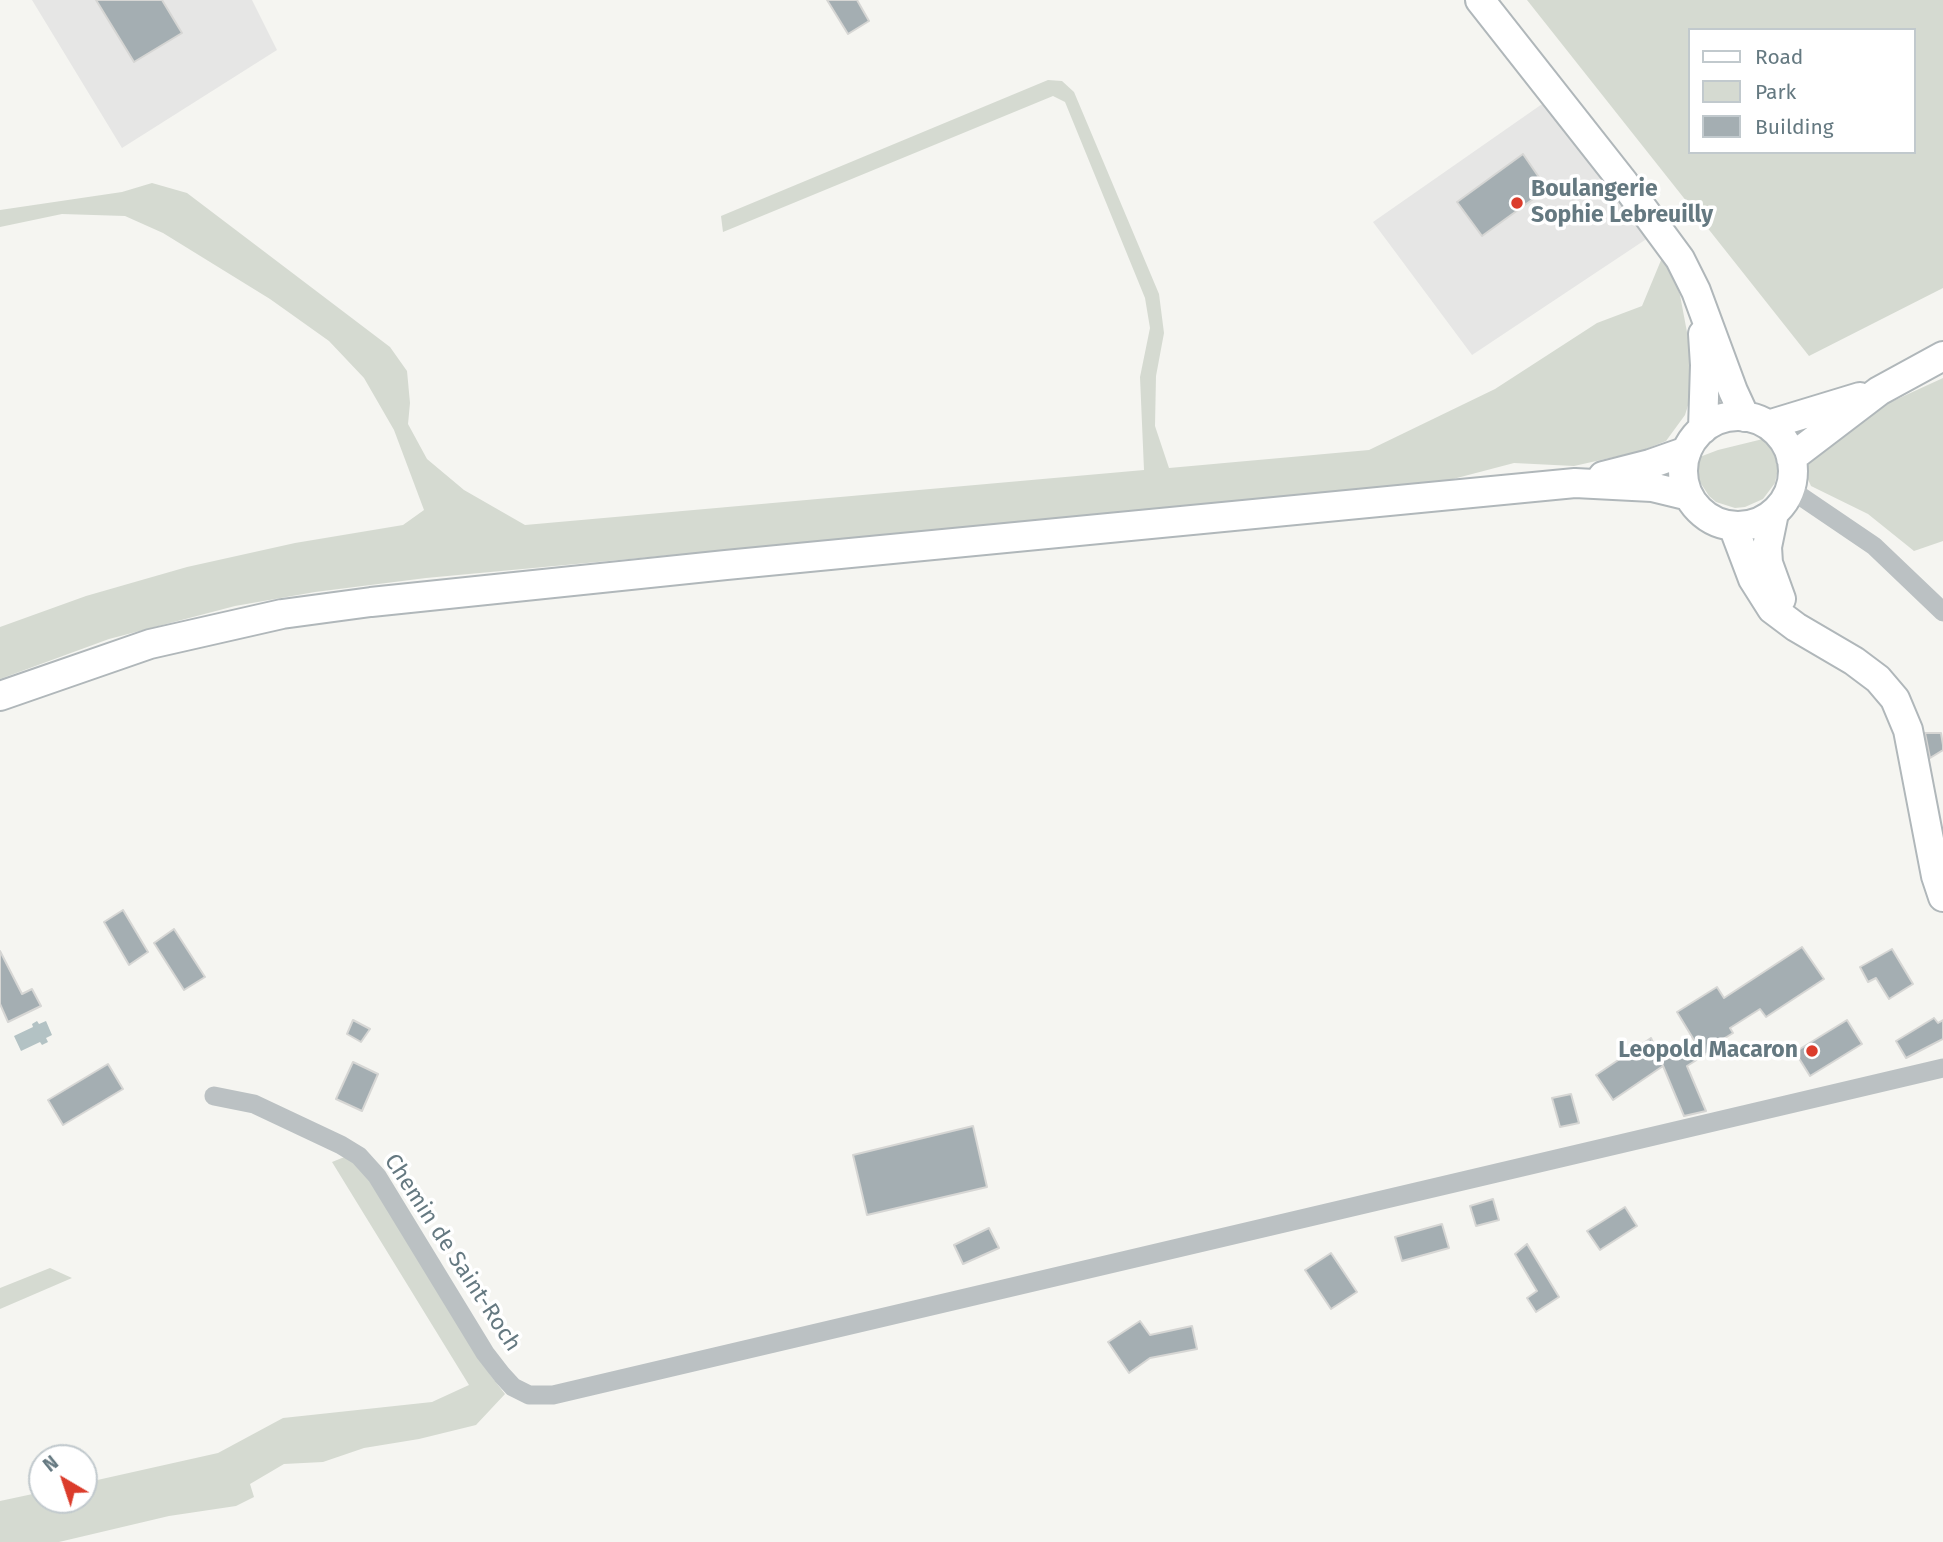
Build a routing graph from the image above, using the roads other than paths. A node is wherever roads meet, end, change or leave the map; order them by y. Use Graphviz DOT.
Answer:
graph roads {
  1 [pos="1480,0"];
  2 [pos="1702,306"];
  3 [pos="1943,356"];
  4 [pos="1879,391"];
  5 [pos="1756,421"];
  6 [pos="1695,440"];
  7 [pos="1791,458"];
  8 [pos="1575,483"];
  9 [pos="1790,489"];
  10 [pos="1689,496"];
  11 [pos="1773,513"];
  12 [pos="1733,526"];
  13 [pos="1943,612"];
  14 [pos="1796,626"];
  15 [pos="0,696"];
  16 [pos="1943,897"];
  17 [pos="1943,1068"];
  18 [pos="214,1096"];
  1 -- 2 [label="main road"];
  2 -- 5 [label="main road"];
  2 -- 6 [label="main road"];
  3 -- 4 [label="main road"];
  4 -- 5 [label="main road"];
  4 -- 7 [label="main road"];
  5 -- 6 [label="main road"];
  5 -- 7 [label="main road"];
  6 -- 8 [label="main road"];
  6 -- 10 [label="main road"];
  7 -- 9 [label="main road"];
  8 -- 10 [label="main road"];
  8 -- 15 [label="main road"];
  9 -- 11 [label="main road"];
  9 -- 13 [label="street"];
  10 -- 12 [label="main road"];
  11 -- 12 [label="main road"];
  11 -- 14 [label="main road"];
  12 -- 14 [label="main road"];
  14 -- 16 [label="main road"];
  17 -- 18 [label="street, Chemin de Saint-Roch"];
}
